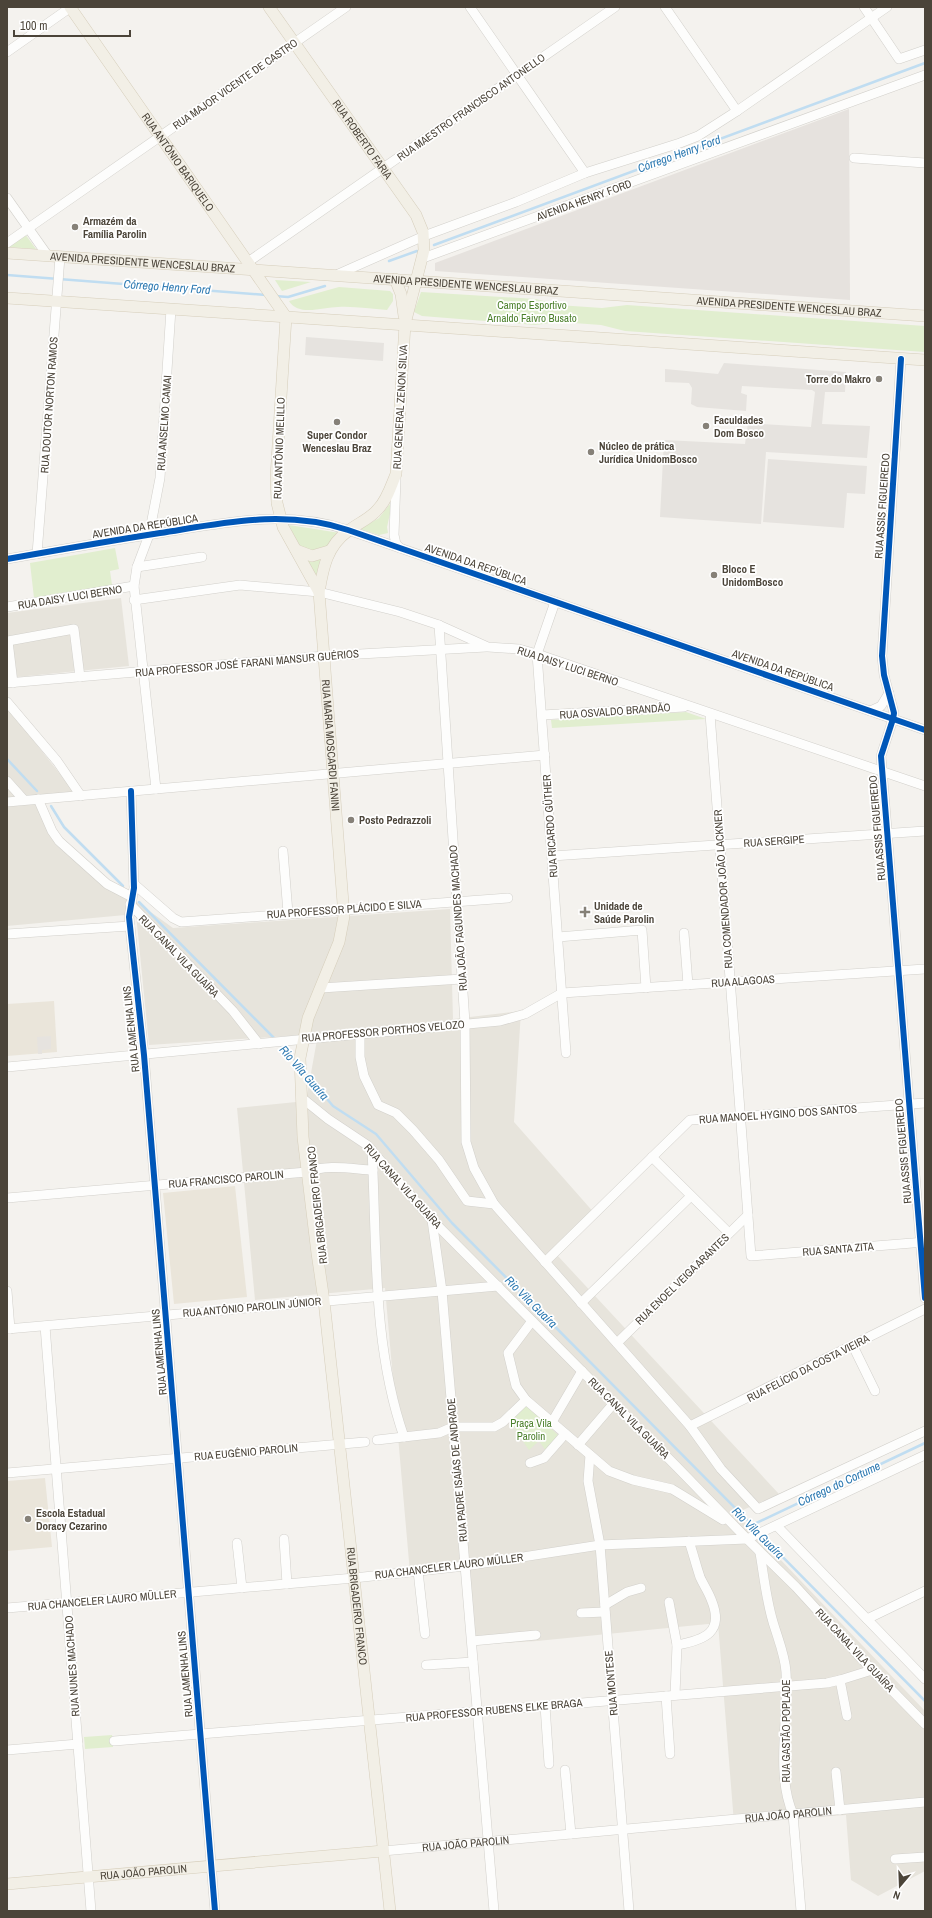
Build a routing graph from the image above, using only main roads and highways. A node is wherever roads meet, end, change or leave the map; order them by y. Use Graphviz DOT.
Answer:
graph roads {
  1 [pos="70,7"];
  2 [pos="270,7"];
  3 [pos="7,253"];
  4 [pos="251,266"];
  5 [pos="395,279"];
  6 [pos="417,281"];
  7 [pos="7,298"];
  8 [pos="925,316"];
  9 [pos="286,317"];
  10 [pos="405,324"];
  11 [pos="925,360"];
  12 [pos="396,474"];
  13 [pos="296,550"];
  14 [pos="329,551"];
  15 [pos="319,592"];
  16 [pos="303,1039"];
  17 [pos="383,1851"];
  18 [pos="7,1884"];
  19 [pos="390,1911"];
  1 -- 4 [label="main road, RUA ANTÔNIO BARIQUELO"];
  2 -- 6 [label="main road, RUA ROBERTO FARIA"];
  3 -- 4 [label="main road, AVENIDA PRESIDENTE WENCESLAU BRAZ"];
  4 -- 5 [label="main road, AVENIDA PRESIDENTE WENCESLAU BRAZ"];
  4 -- 9 [label="main road, RUA ANTÔNIO BARIQUELO"];
  5 -- 6 [label="main road, AVENIDA PRESIDENTE WENCESLAU BRAZ"];
  5 -- 10 [label="main road"];
  6 -- 8 [label="main road, AVENIDA PRESIDENTE WENCESLAU BRAZ"];
  6 -- 10 [label="main road, RUA GENERAL ZENON SILVA"];
  7 -- 9 [label="main road"];
  9 -- 10 [label="main road"];
  9 -- 13 [label="main road, RUA ANTÔNIO MELILLO"];
  10 -- 11 [label="main road"];
  10 -- 12 [label="main road, RUA GENERAL ZENON SILVA"];
  12 -- 14 [label="main road, RUA MARIA MOSCARDI FANINI"];
  13 -- 14 [label="main road"];
  13 -- 15 [label="main road, RUA ANTÔNIO MELILLO"];
  14 -- 15 [label="main road, RUA MARIA MOSCARDI FANINI"];
  15 -- 16 [label="main road, RUA MARIA MOSCARDI FANINI"];
  16 -- 17 [label="main road, RUA BRIGADEIRO FRANCO"];
  17 -- 18 [label="main road, RUA JOÃO PAROLIN"];
  17 -- 19 [label="main road, RUA BRIGADEIRO FRANCO"];
}
